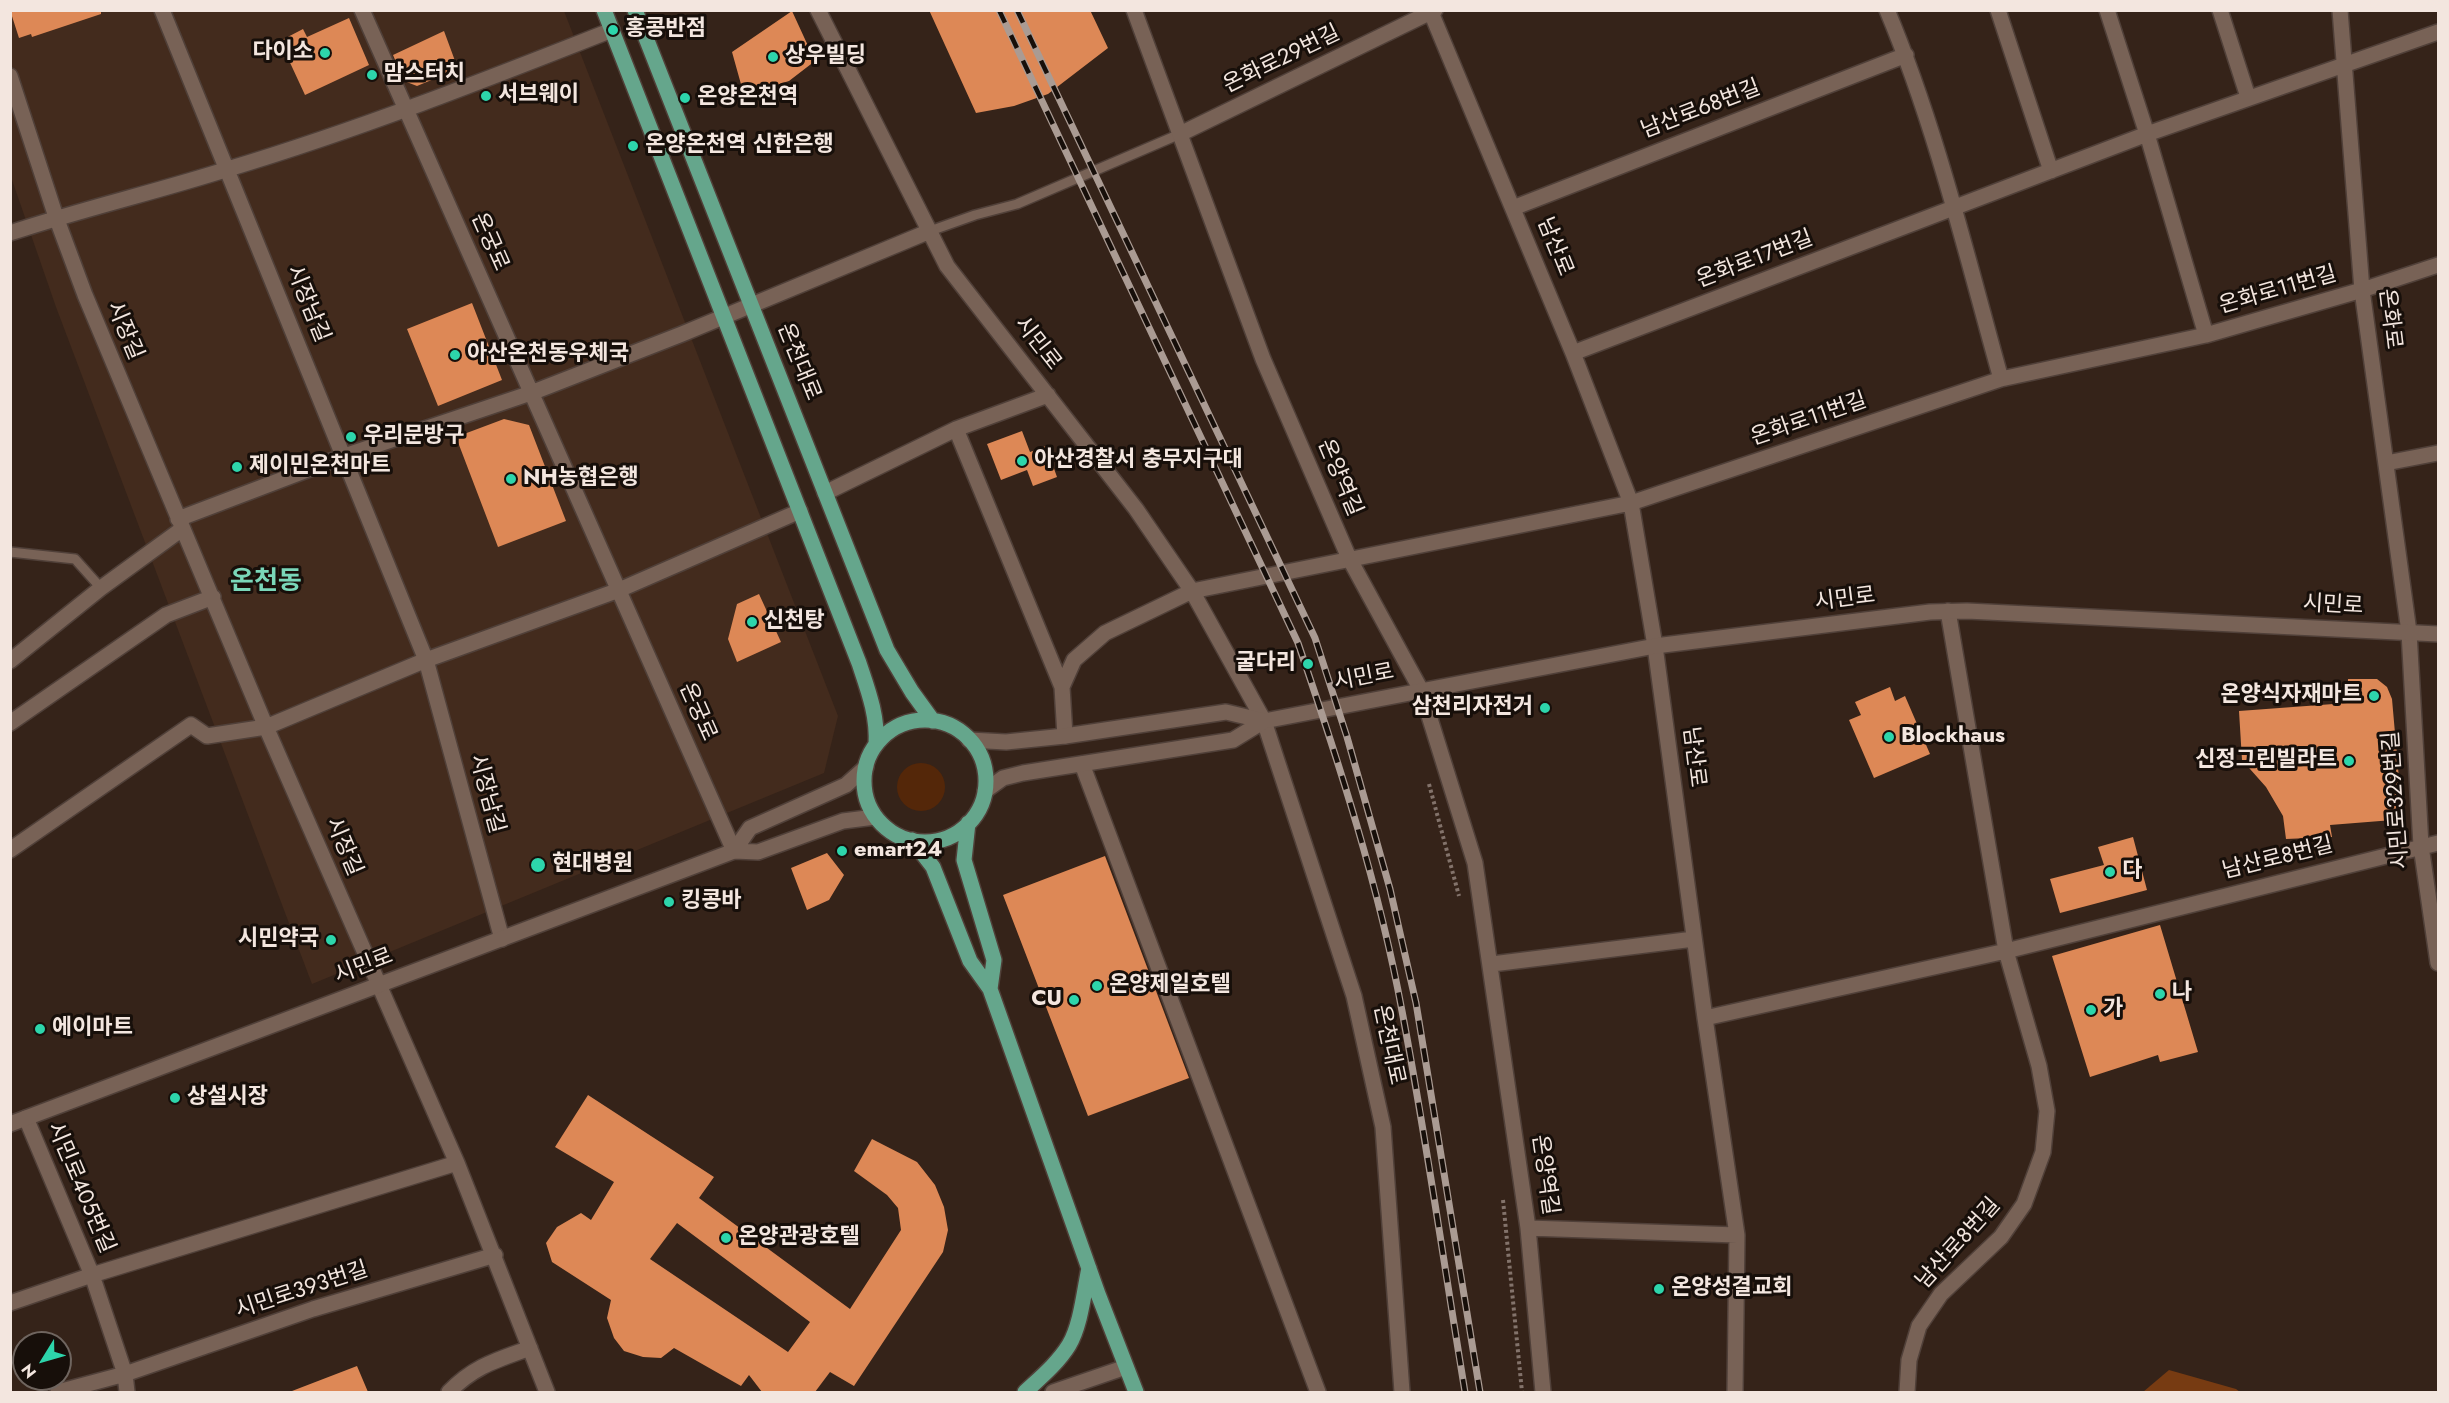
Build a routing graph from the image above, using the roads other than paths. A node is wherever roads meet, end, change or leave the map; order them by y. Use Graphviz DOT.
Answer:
graph roads {
  1 [pos="162,10"];
  2 [pos="362,10"];
  3 [pos="604,10"];
  4 [pos="635,10"];
  5 [pos="818,10"];
  6 [pos="1134,10"];
  7 [pos="1887,10"];
  8 [pos="1998,10"];
  9 [pos="2107,10"];
  10 [pos="2220,10"];
  11 [pos="2340,10"];
  12 [pos="1432,11"];
  13 [pos="612,30"];
  14 [pos="2439,32"];
  15 [pos="1906,54"];
  16 [pos="2343,67"];
  17 [pos="10,75"];
  18 [pos="2248,97"];
  19 [pos="406,110"];
  20 [pos="1180,134"];
  21 [pos="2147,134"];
  22 [pos="228,170"];
  23 [pos="2051,171"];
  24 [pos="1513,208"];
  25 [pos="1954,209"];
  26 [pos="56,218"];
  27 [pos="930,231"];
  28 [pos="10,233"];
  29 [pos="2439,265"];
  30 [pos="2362,290"];
  31 [pos="751,305"];
  32 [pos="724,316"];
  33 [pos="2206,336"];
  34 [pos="1573,353"];
  35 [pos="2001,379"];
  36 [pos="531,393"];
  37 [pos="1048,395"];
  38 [pos="956,429"];
  39 [pos="2439,453"];
  40 [pos="344,456"];
  41 [pos="2386,463"];
  42 [pos="825,493"];
  43 [pos="1631,503"];
  44 [pos="800,511"];
  45 [pos="180,524"];
  46 [pos="10,552"];
  47 [pos="1349,558"];
  48 [pos="101,588"];
  49 [pos="618,590"];
  50 [pos="1192,591"];
  51 [pos="213,597"];
  52 [pos="1948,611"];
  53 [pos="2409,632"];
  54 [pos="2439,634"];
  55 [pos="1655,646"];
  56 [pos="426,660"];
  57 [pos="10,661"];
  58 [pos="1062,687"];
  59 [pos="1421,690"];
  60 [pos="1264,721"];
  61 [pos="933,722"];
  62 [pos="10,723"];
  63 [pos="266,727"];
  64 [pos="1065,736"];
  65 [pos="969,740"];
  66 [pos="876,745"];
  67 [pos="1082,764"];
  68 [pos="866,767"];
  69 [pos="985,791"];
  70 [pos="875,817"];
  71 [pos="968,824"];
  72 [pos="912,840"];
  73 [pos="2439,843"];
  74 [pos="2421,846"];
  75 [pos="10,850"];
  76 [pos="734,851"];
  77 [pos="502,939"];
  78 [pos="1694,939"];
  79 [pos="2006,951"];
  80 [pos="2439,963"];
  81 [pos="1492,964"];
  82 [pos="378,986"];
  83 [pos="990,990"];
  84 [pos="1705,1018"];
  85 [pos="15,1120"];
  86 [pos="457,1163"];
  87 [pos="1528,1228"];
  88 [pos="1737,1235"];
  89 [pos="495,1255"];
  90 [pos="1089,1268"];
  91 [pos="92,1275"];
  92 [pos="10,1303"];
  93 [pos="530,1348"];
  94 [pos="1126,1367"];
  95 [pos="125,1374"];
  96 [pos="58,1392"];
  97 [pos="126,1392"];
  98 [pos="449,1392"];
  99 [pos="547,1392"];
  100 [pos="1025,1392"];
  101 [pos="1053,1392"];
  102 [pos="1136,1392"];
  103 [pos="1318,1392"];
  104 [pos="1402,1392"];
  105 [pos="1543,1392"];
  106 [pos="1735,1392"];
  107 [pos="1907,1392"];
  1 -- 22 [label="street, 시장남길"];
  2 -- 19 [label="street, 온궁로"];
  3 -- 13 [label="main road"];
  4 -- 31 [label="main road, 온천대로"];
  5 -- 27 [label="street, 시민로"];
  6 -- 20 [label="street, 온양역길"];
  7 -- 15 [label="street"];
  8 -- 23 [label="street"];
  9 -- 21 [label="street"];
  10 -- 18 [label="street"];
  11 -- 16 [label="street, 온화로"];
  12 -- 20 [label="street, 온화로29번길"];
  12 -- 24 [label="street, 남산로"];
  13 -- 19 [label="street"];
  13 -- 32 [label="main road"];
  14 -- 16 [label="street, 온화로17번길"];
  15 -- 24 [label="street, 남산로68번길"];
  15 -- 25 [label="street"];
  16 -- 18 [label="street, 온화로17번길"];
  16 -- 30 [label="street, 온화로"];
  17 -- 26 [label="street, 시장길"];
  18 -- 21 [label="street, 온화로17번길"];
  19 -- 22 [label="street"];
  19 -- 36 [label="street, 온궁로"];
  20 -- 27 [label="lane"];
  20 -- 47 [label="street, 온양역길"];
  21 -- 23 [label="street, 온화로17번길"];
  21 -- 33 [label="street, 온화로11번길"];
  22 -- 26 [label="street"];
  22 -- 40 [label="street, 시장남길"];
  23 -- 25 [label="street, 온화로17번길"];
  24 -- 34 [label="street, 남산로"];
  25 -- 34 [label="street, 온화로17번길"];
  25 -- 35 [label="street"];
  26 -- 28 [label="street"];
  26 -- 45 [label="street, 시장길"];
  27 -- 31 [label="street"];
  27 -- 37 [label="street, 시민로"];
  29 -- 30 [label="street, 온화로11번길"];
  30 -- 33 [label="street, 온화로11번길"];
  30 -- 41 [label="street, 온화로"];
  31 -- 32 [label="street"];
  31 -- 42 [label="main road, 온천대로"];
  32 -- 36 [label="street"];
  32 -- 44 [label="main road"];
  33 -- 35 [label="street, 온화로11번길"];
  34 -- 43 [label="street, 남산로"];
  35 -- 43 [label="street, 온화로11번길"];
  36 -- 40 [label="street"];
  36 -- 49 [label="street, 온궁로"];
  37 -- 38 [label="street"];
  37 -- 50 [label="street, 시민로"];
  38 -- 42 [label="street"];
  38 -- 58 [label="street"];
  39 -- 41 [label="street"];
  40 -- 45 [label="street"];
  40 -- 56 [label="street, 시장남길"];
  41 -- 53 [label="street, 온화로"];
  42 -- 61 [label="main road, 온천대로"];
  43 -- 47 [label="street"];
  43 -- 55 [label="street, 남산로"];
  44 -- 49 [label="street"];
  44 -- 66 [label="main road"];
  45 -- 48 [label="street"];
  45 -- 51 [label="street, 시장길"];
  46 -- 48 [label="lane"];
  47 -- 50 [label="street"];
  47 -- 59 [label="street, 온양역길"];
  48 -- 57 [label="street"];
  49 -- 56 [label="street"];
  49 -- 76 [label="street, 온궁로"];
  50 -- 58 [label="street"];
  50 -- 60 [label="street, 시민로"];
  51 -- 62 [label="street"];
  51 -- 63 [label="street, 시장길"];
  52 -- 53 [label="street, 시민로"];
  52 -- 55 [label="street, 시민로"];
  52 -- 79 [label="street, 남산로8번길"];
  53 -- 54 [label="street, 시민로"];
  53 -- 74 [label="street, 시민로329번길"];
  55 -- 59 [label="street, 시민로"];
  55 -- 78 [label="street, 남산로"];
  56 -- 63 [label="street"];
  56 -- 77 [label="street, 시장남길"];
  58 -- 64 [label="street"];
  59 -- 60 [label="street, 시민로"];
  59 -- 81 [label="street, 온양역길"];
  60 -- 64 [label="street, 시민로"];
  60 -- 67 [label="street, 시민로"];
  60 -- 104 [label="street, 온천대로"];
  61 -- 65 [label="main road"];
  61 -- 66 [label="main road"];
  63 -- 75 [label="street"];
  63 -- 82 [label="street, 시장길"];
  64 -- 65 [label="street, 시민로"];
  65 -- 69 [label="main road"];
  66 -- 68 [label="main road"];
  67 -- 69 [label="street, 시민로"];
  67 -- 103 [label="street"];
  68 -- 70 [label="main road"];
  68 -- 76 [label="street"];
  69 -- 71 [label="main road"];
  70 -- 72 [label="main road"];
  70 -- 76 [label="street, 시민로"];
  71 -- 72 [label="main road"];
  71 -- 83 [label="main road"];
  72 -- 83 [label="main road"];
  73 -- 74 [label="street, 남산로8번길"];
  74 -- 79 [label="street, 남산로8번길"];
  74 -- 80 [label="street, 시민로329번길"];
  76 -- 77 [label="street, 시민로"];
  77 -- 82 [label="street, 시민로"];
  78 -- 81 [label="street"];
  78 -- 84 [label="street, 남산로"];
  79 -- 84 [label="street"];
  79 -- 107 [label="street, 남산로8번길"];
  81 -- 87 [label="street, 온양역길"];
  82 -- 85 [label="street, 시민로"];
  82 -- 86 [label="street"];
  83 -- 90 [label="main road"];
  84 -- 88 [label="street, 남산로"];
  85 -- 91 [label="street, 시민로405번길"];
  86 -- 89 [label="street"];
  86 -- 91 [label="street"];
  87 -- 88 [label="street"];
  87 -- 105 [label="street, 온양역길"];
  88 -- 106 [label="street, 남산로"];
  89 -- 93 [label="street"];
  89 -- 95 [label="street, 시민로393번길"];
  90 -- 94 [label="main road"];
  90 -- 100 [label="main road"];
  91 -- 92 [label="street, 시민로405번길"];
  91 -- 95 [label="street, 시민로405번길"];
  93 -- 98 [label="street"];
  93 -- 99 [label="street"];
  94 -- 101 [label="street"];
  94 -- 102 [label="main road"];
  95 -- 96 [label="street"];
  95 -- 97 [label="street, 시민로405번길"];
}
